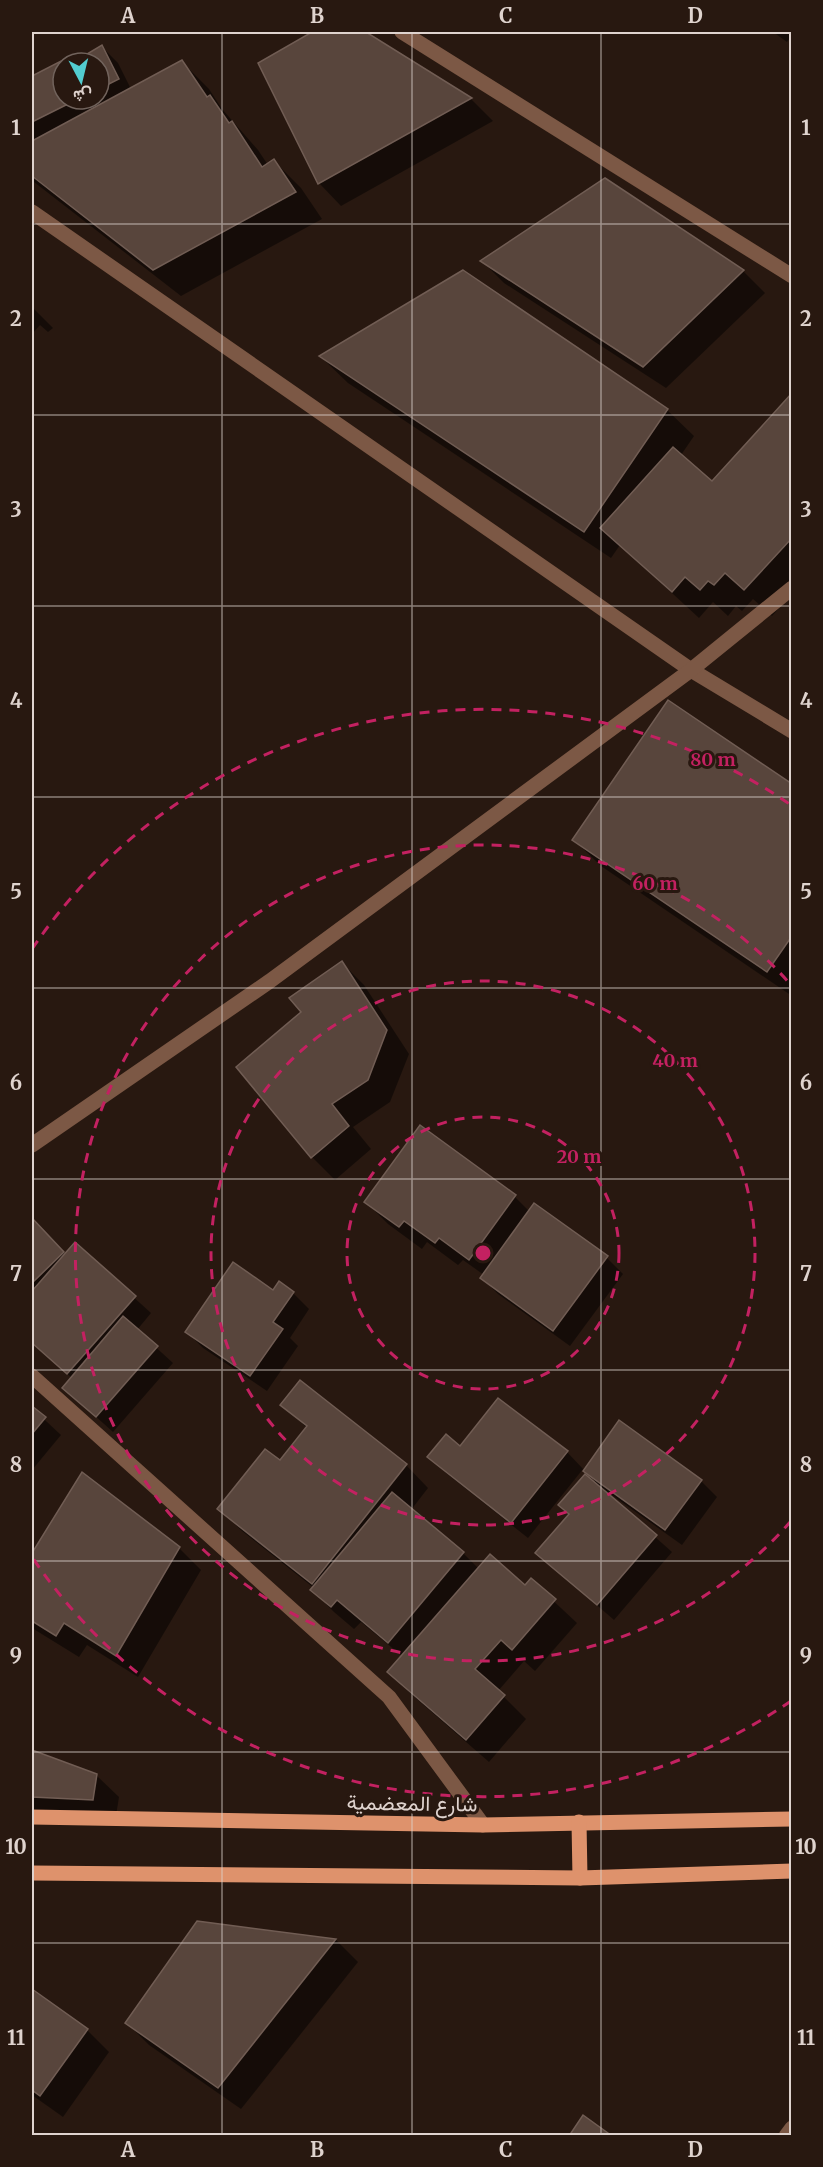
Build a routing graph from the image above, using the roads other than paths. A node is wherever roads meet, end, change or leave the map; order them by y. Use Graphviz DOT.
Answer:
graph roads {
  1 [pos="402,32"];
  2 [pos="32,212"];
  3 [pos="792,276"];
  4 [pos="792,588"];
  5 [pos="691,670"];
  6 [pos="792,731"];
  7 [pos="32,1145"];
  8 [pos="32,1377"];
  9 [pos="32,1817"];
  10 [pos="792,1818"];
  11 [pos="579,1822"];
  12 [pos="483,1825"];
  13 [pos="792,1871"];
  14 [pos="32,1873"];
  15 [pos="580,1878"];
  16 [pos="792,2128"];
  17 [pos="786,2136"];
  1 -- 3 [label="street"];
  2 -- 5 [label="street"];
  4 -- 5 [label="street"];
  5 -- 6 [label="street"];
  5 -- 7 [label="street"];
  8 -- 12 [label="street"];
  9 -- 12 [label="main road, شارع المعضمية"];
  10 -- 11 [label="main road, شارع المعضمية"];
  11 -- 12 [label="main road, شارع المعضمية"];
  11 -- 15 [label="main road"];
  13 -- 15 [label="main road"];
  14 -- 15 [label="main road"];
  16 -- 17 [label="street"];
}
